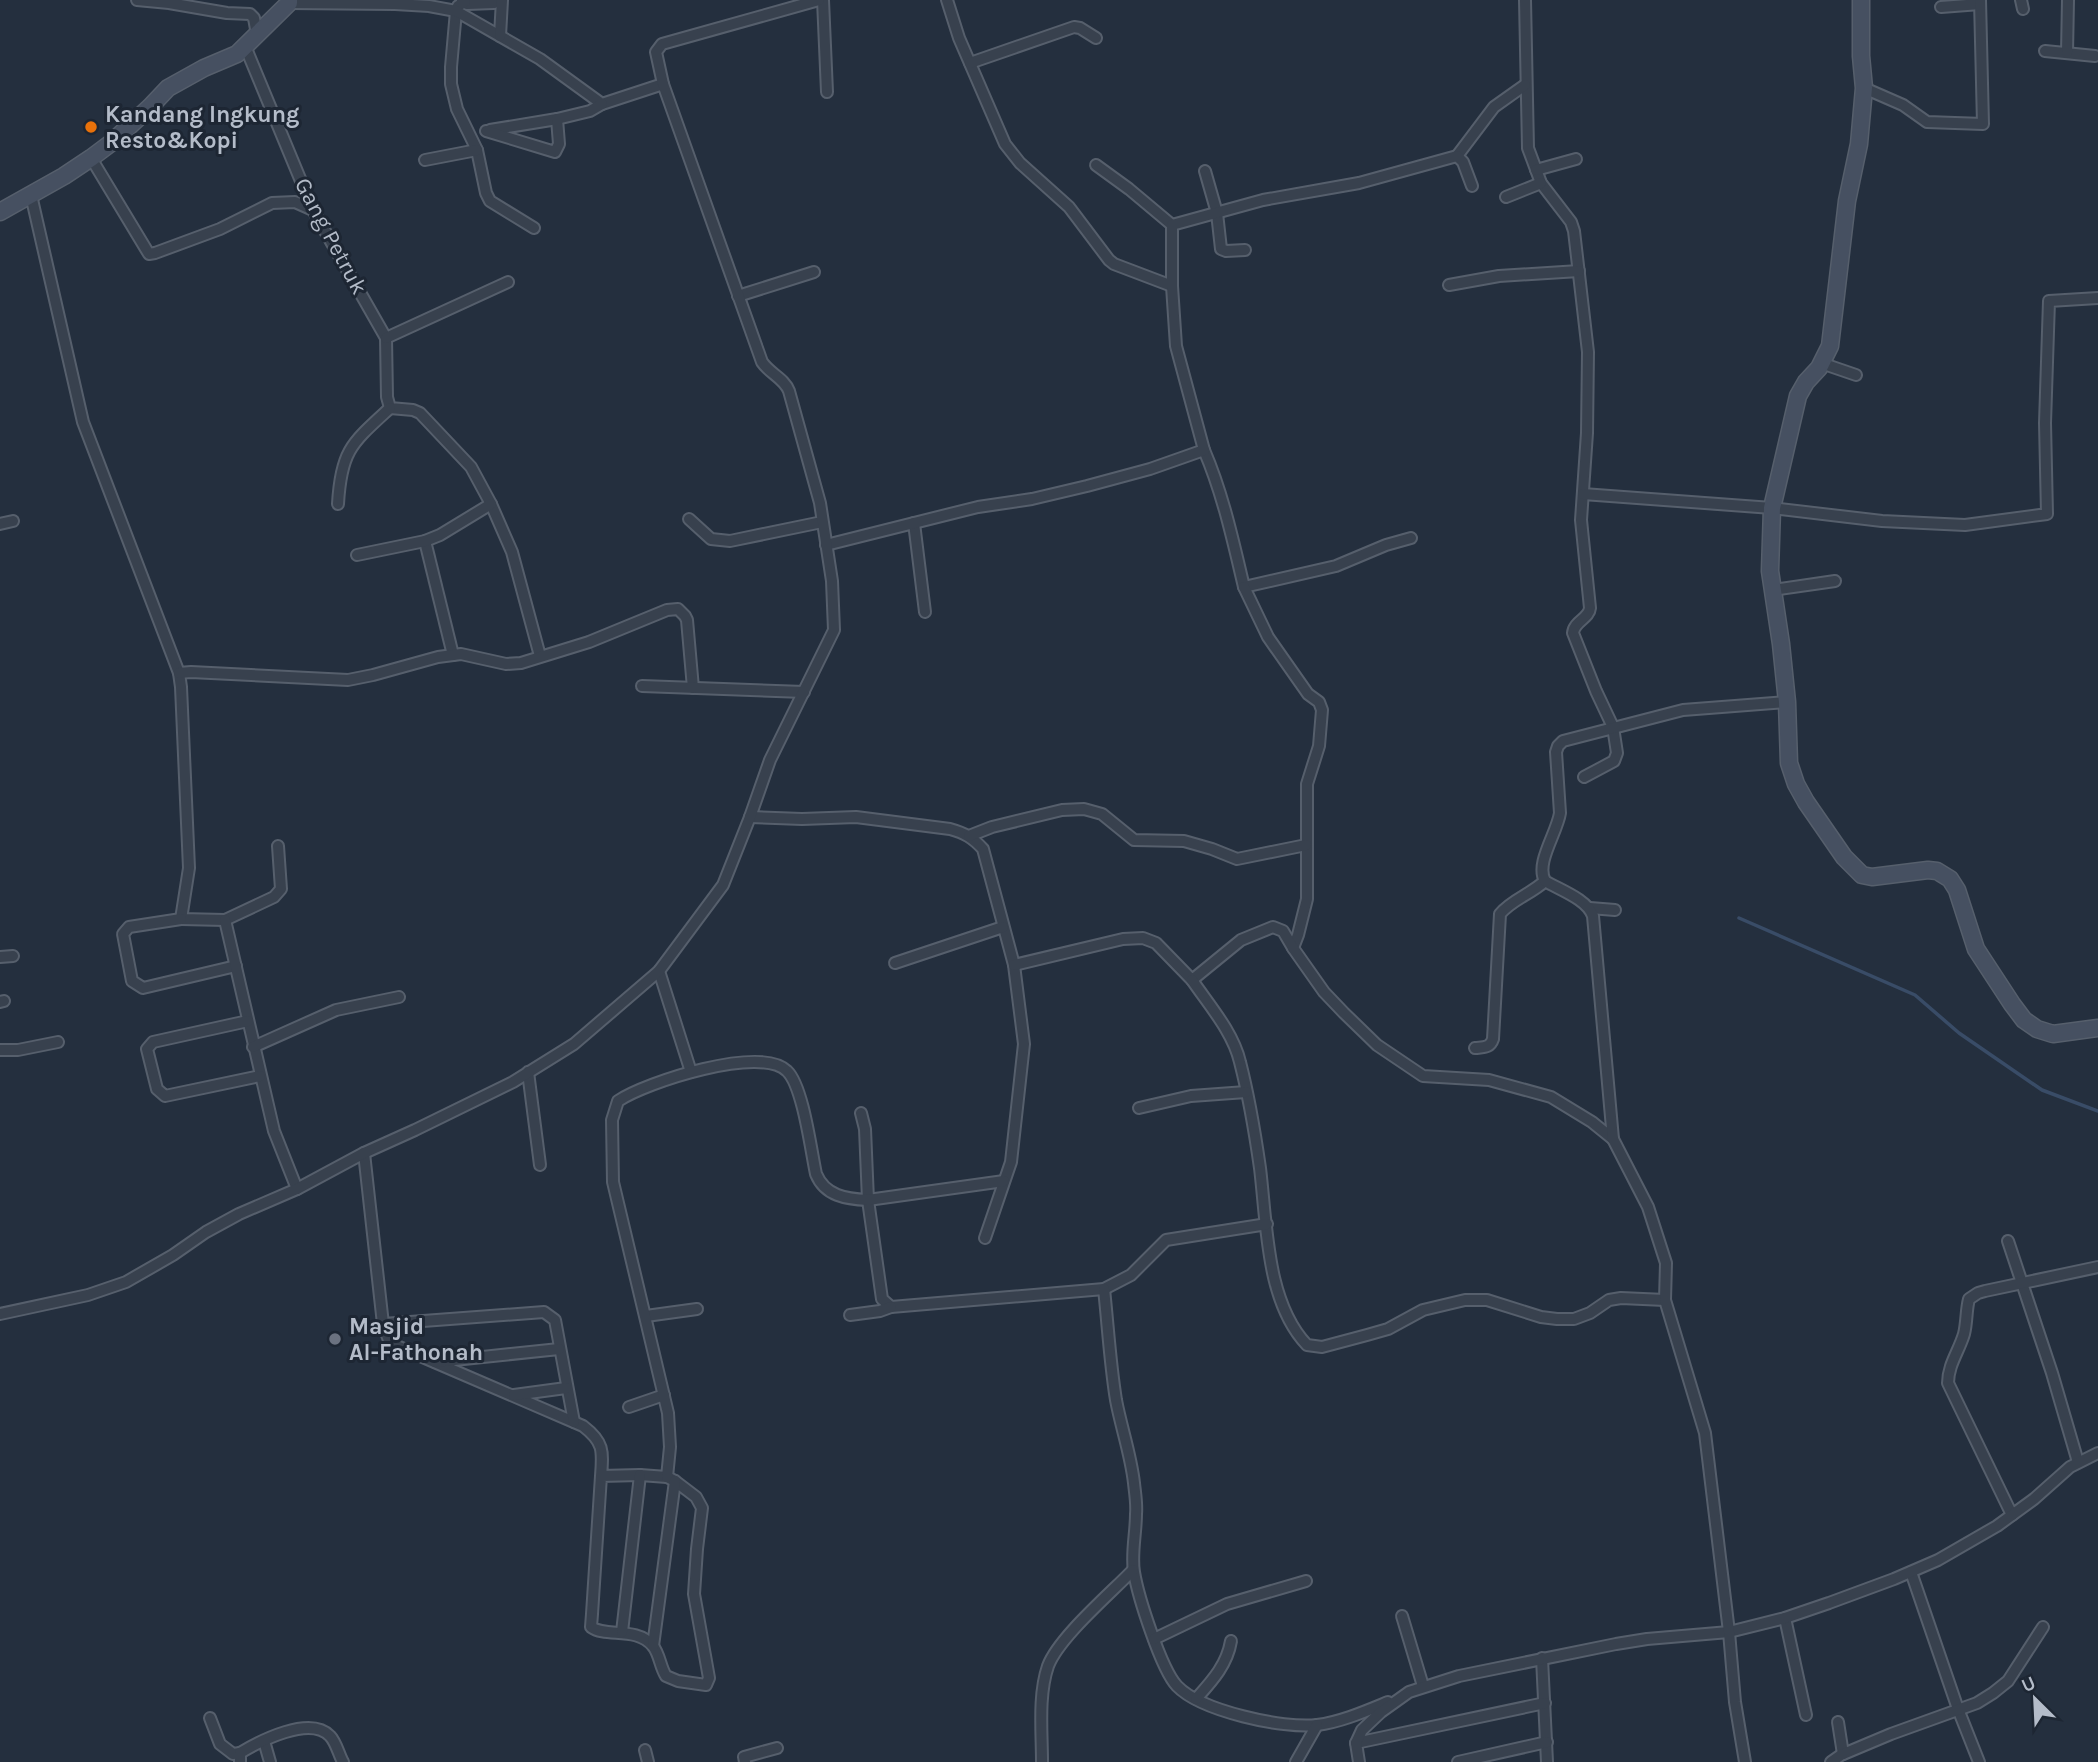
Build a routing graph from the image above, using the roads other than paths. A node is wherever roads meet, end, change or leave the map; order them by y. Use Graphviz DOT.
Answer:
graph roads {
  1 [pos="137,0"];
  2 [pos="495,0"];
  3 [pos="502,0"];
  4 [pos="821,0"];
  5 [pos="947,0"];
  6 [pos="1525,0"];
  7 [pos="1861,0"];
  8 [pos="2068,0"];
  9 [pos="463,1"];
  10 [pos="289,2"];
  11 [pos="1980,2"];
  12 [pos="442,4"];
  13 [pos="1941,7"];
  14 [pos="456,11"];
  15 [pos="257,35"];
  16 [pos="500,36"];
  17 [pos="1096,38"];
  18 [pos="245,46"];
  19 [pos="2045,51"];
  20 [pos="2067,53"];
  21 [pos="2095,56"];
  22 [pos="970,63"];
  23 [pos="663,84"];
  24 [pos="1525,85"];
  25 [pos="1864,89"];
  26 [pos="827,92"];
  27 [pos="602,104"];
  28 [pos="557,119"];
  29 [pos="486,131"];
  30 [pos="470,133"];
  31 [pos="477,150"];
  32 [pos="1457,156"];
  33 [pos="91,158"];
  34 [pos="1576,159"];
  35 [pos="425,160"];
  36 [pos="1096,165"];
  37 [pos="1536,170"];
  38 [pos="1205,171"];
  39 [pos="1541,183"];
  40 [pos="1472,186"];
  41 [pos="32,195"];
  42 [pos="1506,197"];
  43 [pos="313,209"];
  44 [pos="0,212"];
  45 [pos="1217,213"];
  46 [pos="1172,225"];
  47 [pos="534,228"];
  48 [pos="1245,250"];
  49 [pos="1579,271"];
  50 [pos="814,272"];
  51 [pos="508,282"];
  52 [pos="1449,285"];
  53 [pos="1172,286"];
  54 [pos="737,296"];
  55 [pos="2098,298"];
  56 [pos="386,338"];
  57 [pos="1821,363"];
  58 [pos="1856,375"];
  59 [pos="390,408"];
  60 [pos="1204,450"];
  61 [pos="1583,494"];
  62 [pos="338,504"];
  63 [pos="491,504"];
  64 [pos="1772,508"];
  65 [pos="689,519"];
  66 [pos="13,522"];
  67 [pos="822,522"];
  68 [pos="914,523"];
  69 [pos="0,524"];
  70 [pos="1411,538"];
  71 [pos="425,541"];
  72 [pos="825,545"];
  73 [pos="357,555"];
  74 [pos="1835,581"];
  75 [pos="1244,587"];
  76 [pos="1773,590"];
  77 [pos="925,612"];
  78 [pos="453,655"];
  79 [pos="540,656"];
  80 [pos="179,673"];
  81 [pos="642,686"];
  82 [pos="693,688"];
  83 [pos="804,692"];
  84 [pos="1787,702"];
  85 [pos="1613,727"];
  86 [pos="1584,777"];
  87 [pos="750,817"];
  88 [pos="969,836"];
  89 [pos="1306,845"];
  90 [pos="278,846"];
  91 [pos="1545,881"];
  92 [pos="1590,908"];
  93 [pos="1615,910"];
  94 [pos="180,919"];
  95 [pos="225,920"];
  96 [pos="1003,927"];
  97 [pos="1293,948"];
  98 [pos="13,956"];
  99 [pos="0,957"];
  100 [pos="895,963"];
  101 [pos="1014,965"];
  102 [pos="236,966"];
  103 [pos="659,971"];
  104 [pos="1192,980"];
  105 [pos="399,997"];
  106 [pos="248,1021"];
  107 [pos="2098,1027"];
  108 [pos="58,1042"];
  109 [pos="253,1047"];
  110 [pos="1475,1048"];
  111 [pos="0,1050"];
  112 [pos="528,1072"];
  113 [pos="691,1072"];
  114 [pos="260,1076"];
  115 [pos="1246,1092"];
  116 [pos="1139,1108"];
  117 [pos="861,1113"];
  118 [pos="1613,1139"];
  119 [pos="364,1153"];
  120 [pos="540,1165"];
  121 [pos="1004,1181"];
  122 [pos="298,1188"];
  123 [pos="868,1200"];
  124 [pos="1267,1224"];
  125 [pos="985,1238"];
  126 [pos="2008,1241"];
  127 [pos="2098,1268"];
  128 [pos="2022,1283"];
  129 [pos="1104,1289"];
  130 [pos="1665,1300"];
  131 [pos="891,1307"];
  132 [pos="697,1309"];
  133 [pos="0,1314"];
  134 [pos="850,1315"];
  135 [pos="646,1316"];
  136 [pos="383,1324"];
  137 [pos="559,1349"];
  138 [pos="433,1362"];
  139 [pos="566,1388"];
  140 [pos="664,1395"];
  141 [pos="511,1396"];
  142 [pos="629,1407"];
  143 [pos="574,1422"];
  144 [pos="2098,1453"];
  145 [pos="2078,1462"];
  146 [pos="640,1475"];
  147 [pos="601,1476"];
  148 [pos="671,1479"];
  149 [pos="2012,1515"];
  150 [pos="1133,1570"];
  151 [pos="1912,1572"];
  152 [pos="1306,1581"];
  153 [pos="1402,1616"];
  154 [pos="1785,1618"];
  155 [pos="2043,1627"];
  156 [pos="622,1632"];
  157 [pos="1729,1633"];
  158 [pos="1154,1639"];
  159 [pos="1231,1641"];
  160 [pos="653,1646"];
  161 [pos="1542,1658"];
  162 [pos="1423,1686"];
  163 [pos="1401,1696"];
  164 [pos="1196,1699"];
  165 [pos="1545,1703"];
  166 [pos="1958,1709"];
  167 [pos="1806,1715"];
  168 [pos="210,1718"];
  169 [pos="1838,1722"];
  170 [pos="1317,1725"];
  171 [pos="264,1741"];
  172 [pos="1547,1742"];
  173 [pos="1356,1743"];
  174 [pos="777,1748"];
  175 [pos="645,1750"];
  176 [pos="1843,1754"];
  177 [pos="240,1757"];
  178 [pos="271,1762"];
  179 [pos="343,1762"];
  180 [pos="648,1762"];
  181 [pos="745,1762"];
  182 [pos="1042,1762"];
  183 [pos="1296,1762"];
  184 [pos="1359,1762"];
  185 [pos="1458,1762"];
  186 [pos="1547,1762"];
  187 [pos="1745,1762"];
  188 [pos="1831,1762"];
  189 [pos="1979,1762"];
  1 -- 15 [label="street"];
  2 -- 9 [label="street"];
  3 -- 16 [label="street"];
  4 -- 23 [label="street"];
  4 -- 26 [label="street"];
  5 -- 22 [label="street"];
  6 -- 24 [label="street"];
  7 -- 25 [label="street"];
  8 -- 20 [label="street"];
  9 -- 14 [label="street"];
  10 -- 12 [label="street"];
  10 -- 15 [label="street"];
  11 -- 13 [label="street"];
  11 -- 25 [label="street"];
  12 -- 14 [label="street"];
  14 -- 16 [label="street"];
  14 -- 30 [label="street"];
  15 -- 18 [label="street"];
  16 -- 27 [label="street"];
  17 -- 22 [label="street"];
  18 -- 33 [label="street"];
  18 -- 43 [label="street, Gang Petruk"];
  19 -- 20 [label="street"];
  20 -- 21 [label="street"];
  22 -- 53 [label="street"];
  23 -- 27 [label="street"];
  23 -- 54 [label="street"];
  24 -- 32 [label="street"];
  24 -- 37 [label="street"];
  25 -- 57 [label="street"];
  27 -- 28 [label="street"];
  28 -- 29 [label="street"];
  28 -- 29 [label="street"];
  29 -- 30 [label="street"];
  30 -- 31 [label="street"];
  31 -- 35 [label="street"];
  31 -- 47 [label="street"];
  32 -- 40 [label="street"];
  32 -- 45 [label="street"];
  33 -- 41 [label="street"];
  33 -- 43 [label="street"];
  34 -- 37 [label="street"];
  36 -- 46 [label="street"];
  37 -- 39 [label="street"];
  38 -- 45 [label="street"];
  39 -- 42 [label="street"];
  39 -- 49 [label="street"];
  41 -- 44 [label="street"];
  41 -- 80 [label="street"];
  43 -- 56 [label="street, Gang Petruk"];
  45 -- 46 [label="street"];
  45 -- 48 [label="street"];
  46 -- 53 [label="street"];
  49 -- 52 [label="street"];
  49 -- 61 [label="street"];
  50 -- 54 [label="street"];
  51 -- 56 [label="street"];
  53 -- 60 [label="street"];
  54 -- 67 [label="street"];
  55 -- 64 [label="street"];
  56 -- 59 [label="street, Gang Petruk"];
  57 -- 58 [label="street"];
  57 -- 64 [label="street"];
  59 -- 62 [label="street"];
  59 -- 63 [label="street"];
  60 -- 68 [label="street"];
  60 -- 75 [label="street"];
  61 -- 64 [label="street"];
  61 -- 85 [label="street"];
  63 -- 71 [label="street"];
  63 -- 79 [label="street"];
  64 -- 76 [label="street"];
  65 -- 67 [label="street"];
  66 -- 69 [label="street"];
  67 -- 72 [label="street"];
  68 -- 72 [label="street"];
  68 -- 77 [label="street"];
  70 -- 75 [label="street"];
  71 -- 73 [label="street"];
  71 -- 78 [label="street"];
  72 -- 83 [label="street"];
  74 -- 76 [label="street"];
  75 -- 89 [label="street"];
  76 -- 84 [label="street"];
  78 -- 79 [label="street"];
  78 -- 80 [label="street"];
  79 -- 82 [label="street"];
  80 -- 94 [label="street"];
  81 -- 82 [label="street"];
  82 -- 83 [label="street"];
  83 -- 87 [label="street"];
  84 -- 85 [label="street"];
  84 -- 107 [label="street"];
  85 -- 86 [label="street"];
  85 -- 91 [label="street"];
  87 -- 88 [label="street"];
  87 -- 103 [label="street"];
  88 -- 89 [label="street"];
  88 -- 96 [label="street"];
  89 -- 97 [label="street"];
  90 -- 95 [label="street"];
  91 -- 92 [label="street"];
  91 -- 110 [label="street"];
  92 -- 93 [label="street"];
  92 -- 118 [label="street"];
  94 -- 95 [label="street"];
  94 -- 102 [label="street"];
  95 -- 102 [label="street"];
  96 -- 100 [label="street"];
  96 -- 101 [label="street"];
  97 -- 104 [label="street"];
  97 -- 118 [label="street"];
  98 -- 99 [label="street"];
  101 -- 104 [label="street"];
  101 -- 121 [label="street"];
  102 -- 106 [label="street"];
  103 -- 112 [label="street"];
  103 -- 113 [label="street"];
  104 -- 115 [label="street"];
  105 -- 109 [label="street"];
  106 -- 109 [label="street"];
  106 -- 114 [label="street"];
  108 -- 111 [label="street"];
  109 -- 114 [label="street"];
  112 -- 119 [label="street"];
  112 -- 120 [label="street"];
  113 -- 123 [label="street"];
  113 -- 135 [label="street"];
  114 -- 122 [label="street"];
  115 -- 116 [label="street"];
  115 -- 124 [label="street"];
  117 -- 123 [label="street"];
  118 -- 130 [label="street"];
  119 -- 122 [label="street"];
  119 -- 136 [label="street"];
  121 -- 123 [label="street"];
  121 -- 125 [label="street"];
  122 -- 133 [label="street"];
  123 -- 131 [label="street"];
  124 -- 129 [label="street"];
  124 -- 130 [label="street"];
  126 -- 128 [label="street"];
  127 -- 128 [label="street"];
  128 -- 145 [label="street"];
  128 -- 149 [label="street"];
  129 -- 131 [label="street"];
  129 -- 150 [label="street"];
  130 -- 157 [label="street"];
  131 -- 134 [label="street"];
  132 -- 135 [label="street"];
  135 -- 140 [label="street"];
  136 -- 137 [label="street"];
  136 -- 138 [label="street"];
  137 -- 138 [label="street"];
  137 -- 139 [label="street"];
  138 -- 141 [label="street"];
  139 -- 141 [label="street"];
  139 -- 143 [label="street"];
  140 -- 142 [label="street"];
  140 -- 148 [label="street"];
  141 -- 143 [label="street"];
  143 -- 147 [label="street"];
  144 -- 145 [label="street"];
  145 -- 149 [label="street"];
  146 -- 147 [label="street"];
  146 -- 148 [label="street"];
  146 -- 156 [label="street"];
  147 -- 156 [label="street"];
  148 -- 160 [label="street"];
  148 -- 160 [label="street"];
  149 -- 151 [label="street"];
  150 -- 158 [label="street"];
  150 -- 182 [label="street"];
  151 -- 154 [label="street"];
  151 -- 166 [label="street"];
  152 -- 158 [label="street"];
  153 -- 162 [label="street"];
  154 -- 157 [label="street"];
  154 -- 167 [label="street"];
  155 -- 166 [label="street"];
  156 -- 160 [label="street"];
  157 -- 161 [label="street"];
  157 -- 187 [label="street"];
  158 -- 164 [label="street"];
  159 -- 164 [label="street"];
  161 -- 162 [label="street"];
  161 -- 165 [label="street"];
  162 -- 163 [label="street"];
  163 -- 170 [label="street"];
  163 -- 173 [label="street"];
  164 -- 170 [label="street"];
  165 -- 172 [label="street"];
  165 -- 173 [label="street"];
  166 -- 176 [label="street"];
  166 -- 189 [label="street"];
  168 -- 177 [label="street"];
  169 -- 176 [label="street"];
  170 -- 183 [label="street"];
  171 -- 177 [label="street"];
  171 -- 178 [label="street"];
  171 -- 179 [label="street"];
  172 -- 185 [label="street"];
  172 -- 186 [label="street"];
  173 -- 184 [label="street"];
  174 -- 181 [label="street"];
  175 -- 180 [label="street"];
  176 -- 188 [label="street"];
}
